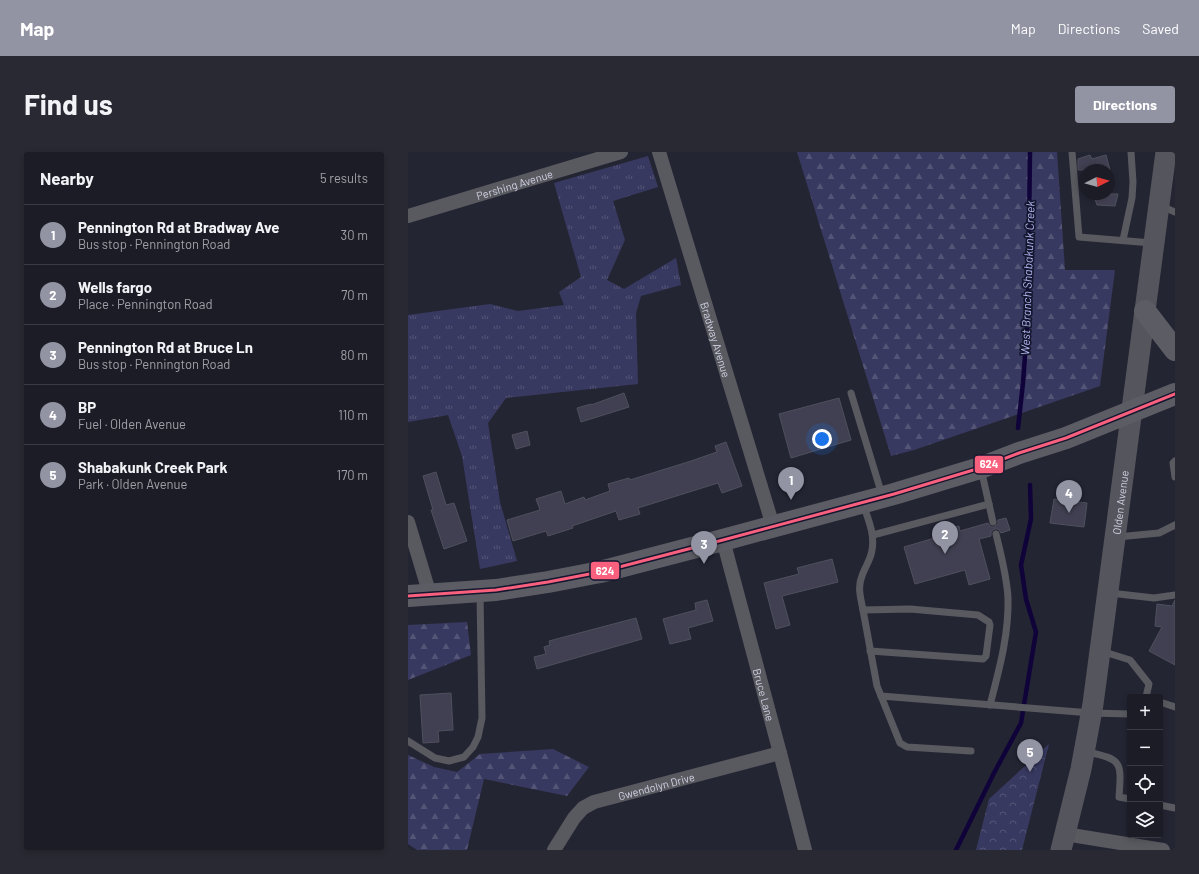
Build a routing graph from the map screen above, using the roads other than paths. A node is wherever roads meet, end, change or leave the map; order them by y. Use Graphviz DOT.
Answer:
graph roads {
  1 [pos="621,152"];
  2 [pos="659,152"];
  3 [pos="1072,152"];
  4 [pos="1131,152"];
  5 [pos="1166,152"];
  6 [pos="1167,209"];
  7 [pos="408,216"];
  8 [pos="1123,240"];
  9 [pos="1154,243"];
  10 [pos="1145,311"];
  11 [pos="1175,350"];
  12 [pos="851,393"];
  13 [pos="1175,394"];
  14 [pos="1132,412"];
  15 [pos="1175,461"];
  16 [pos="980,468"];
  17 [pos="1175,477"];
  18 [pos="872,500"];
  19 [pos="989,504"];
  20 [pos="408,522"];
  21 [pos="993,522"];
  22 [pos="1175,524"];
  23 [pos="772,526"];
  24 [pos="996,534"];
  25 [pos="873,535"];
  26 [pos="1115,537"];
  27 [pos="723,540"];
  28 [pos="480,591"];
  29 [pos="1107,593"];
  30 [pos="430,595"];
  31 [pos="1175,595"];
  32 [pos="408,596"];
  33 [pos="863,610"];
  34 [pos="870,651"];
  35 [pos="1100,651"];
  36 [pos="1147,694"];
  37 [pos="881,696"];
  38 [pos="1163,703"];
  39 [pos="990,705"];
  40 [pos="1175,706"];
  41 [pos="1091,713"];
  42 [pos="1127,714"];
  43 [pos="408,741"];
  44 [pos="1084,750"];
  45 [pos="971,751"];
  46 [pos="780,753"];
  47 [pos="1127,798"];
  48 [pos="1163,806"];
  49 [pos="1175,808"];
  50 [pos="1063,842"];
  51 [pos="554,850"];
  52 [pos="805,850"];
  53 [pos="1163,850"];
  1 -- 7 [label="street, Pershing Avenue"];
  2 -- 23 [label="street, Bradway Avenue"];
  3 -- 8 [label="lane"];
  4 -- 8 [label="lane"];
  5 -- 6 [label="main road, Olden Avenue"];
  6 -- 9 [label="main road, Olden Avenue"];
  8 -- 9 [label="lane"];
  9 -- 10 [label="main road, Olden Avenue"];
  10 -- 11 [label="main road"];
  10 -- 14 [label="main road, Olden Avenue"];
  12 -- 18 [label="lane"];
  13 -- 14 [label="main road"];
  14 -- 16 [label="main road"];
  14 -- 26 [label="main road, Olden Avenue"];
  15 -- 17 [label="lane"];
  16 -- 18 [label="main road"];
  16 -- 19 [label="lane"];
  18 -- 23 [label="main road"];
  18 -- 25 [label="lane"];
  19 -- 21 [label="lane"];
  19 -- 25 [label="lane"];
  20 -- 30 [label="street"];
  22 -- 26 [label="lane"];
  23 -- 27 [label="main road"];
  24 -- 39 [label="lane"];
  25 -- 33 [label="lane"];
  26 -- 29 [label="main road, Olden Avenue"];
  27 -- 28 [label="main road"];
  27 -- 46 [label="street, Bruce Lane"];
  28 -- 30 [label="main road"];
  28 -- 43 [label="lane"];
  29 -- 31 [label="lane"];
  29 -- 35 [label="main road, Olden Avenue"];
  30 -- 32 [label="main road"];
  33 -- 34 [label="lane"];
  33 -- 34 [label="lane"];
  34 -- 37 [label="lane"];
  35 -- 36 [label="lane"];
  35 -- 41 [label="main road, Olden Avenue"];
  37 -- 39 [label="lane"];
  37 -- 45 [label="lane"];
  38 -- 40 [label="lane"];
  39 -- 41 [label="lane"];
  41 -- 42 [label="lane"];
  41 -- 44 [label="main road, Olden Avenue"];
  44 -- 47 [label="lane"];
  44 -- 50 [label="main road, Olden Avenue"];
  46 -- 51 [label="street, Gwendolyn Drive"];
  46 -- 52 [label="street, Bruce Lane"];
  48 -- 49 [label="lane"];
  50 -- 53 [label="street"];
}
